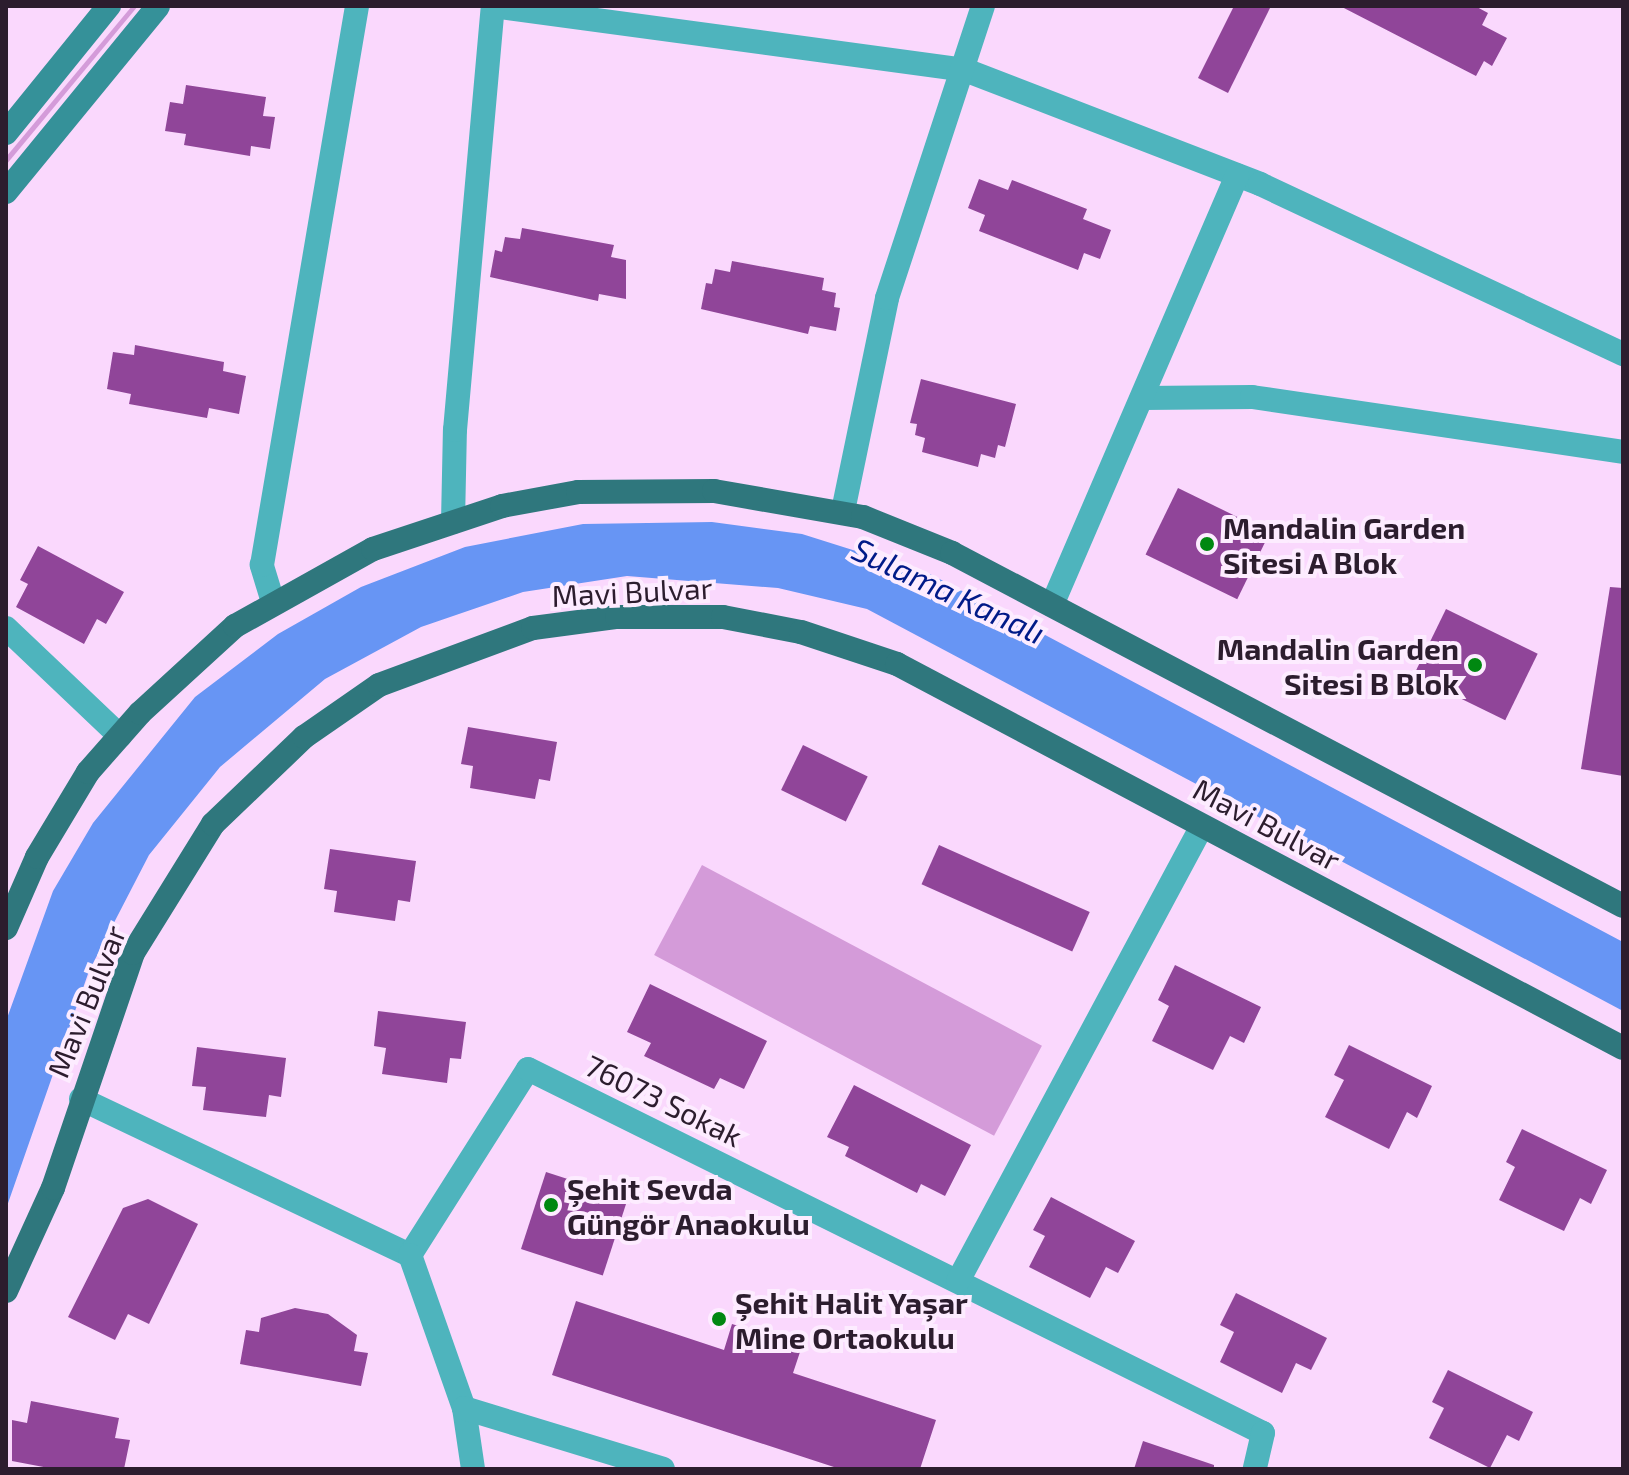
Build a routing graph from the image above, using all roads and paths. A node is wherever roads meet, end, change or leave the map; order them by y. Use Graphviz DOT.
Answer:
graph roads {
  1 [pos="109,6"];
  2 [pos="158,6"];
  3 [pos="357,6"];
  4 [pos="493,6"];
  5 [pos="983,6"];
  6 [pos="965,70"];
  7 [pos="6,133"];
  8 [pos="1237,175"];
  9 [pos="6,192"];
  10 [pos="1623,354"];
  11 [pos="1143,398"];
  12 [pos="1623,452"];
  13 [pos="843,511"];
  14 [pos="453,522"];
  15 [pos="273,602"];
  16 [pos="1052,605"];
  17 [pos="6,628"];
  18 [pos="120,736"];
  19 [pos="1202,826"];
  20 [pos="1623,906"];
  21 [pos="6,928"];
  22 [pos="1623,1048"];
  23 [pos="81,1099"];
  24 [pos="410,1255"];
  25 [pos="958,1281"];
  26 [pos="6,1291"];
  27 [pos="464,1408"];
  28 [pos="473,1469"];
  29 [pos="663,1469"];
  30 [pos="1255,1469"];
  1 -- 7 [label="street"];
  2 -- 9 [label="street"];
  3 -- 15 [label="street"];
  4 -- 6 [label="street"];
  4 -- 14 [label="street"];
  5 -- 6 [label="street"];
  6 -- 8 [label="street"];
  6 -- 13 [label="street"];
  8 -- 10 [label="street"];
  8 -- 11 [label="street"];
  11 -- 12 [label="street"];
  11 -- 16 [label="street"];
  13 -- 14 [label="main road"];
  13 -- 16 [label="main road"];
  14 -- 15 [label="main road"];
  15 -- 18 [label="main road"];
  16 -- 20 [label="main road"];
  17 -- 18 [label="street"];
  18 -- 21 [label="main road"];
  19 -- 22 [label="main road, Mavi Bulvar"];
  19 -- 23 [label="main road, Mavi Bulvar"];
  19 -- 25 [label="street"];
  23 -- 24 [label="street"];
  23 -- 26 [label="main road, Mavi Bulvar"];
  24 -- 25 [label="street, 76073 Sokak"];
  24 -- 27 [label="street"];
  25 -- 30 [label="street, 76073 Sokak"];
  27 -- 28 [label="street"];
  27 -- 29 [label="street"];
}
